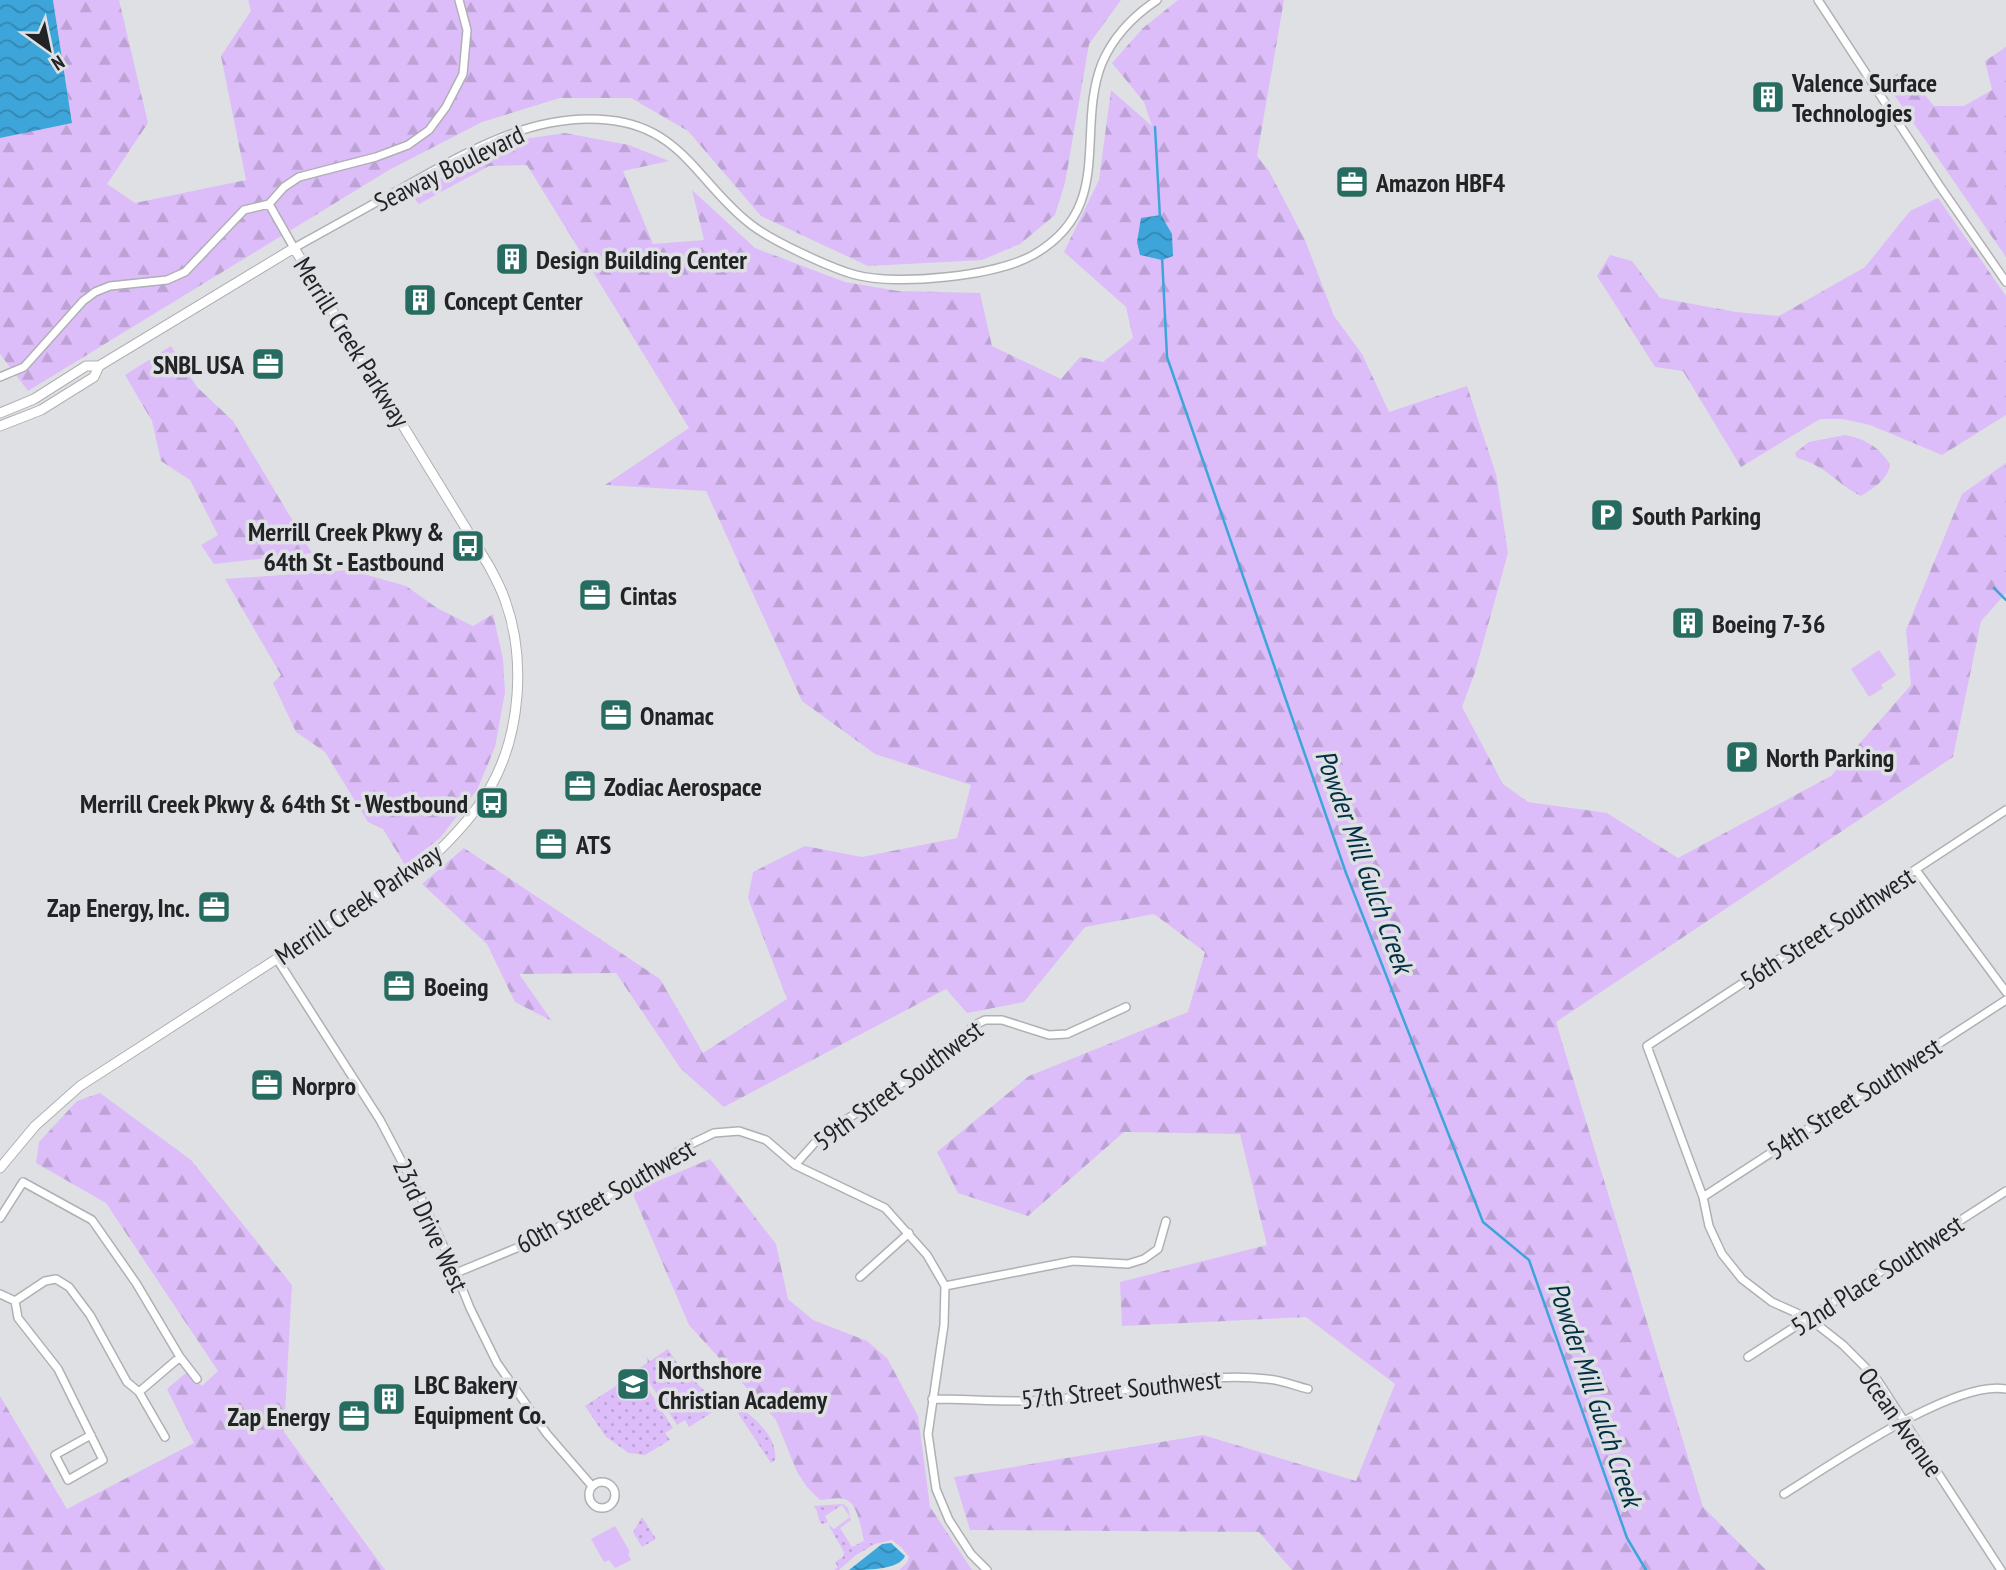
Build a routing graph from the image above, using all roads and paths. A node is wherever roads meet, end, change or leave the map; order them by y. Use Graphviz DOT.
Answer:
graph roads {
  1 [pos="459,0"];
  2 [pos="1157,0"];
  3 [pos="1818,0"];
  4 [pos="269,204"];
  5 [pos="293,248"];
  6 [pos="2006,282"];
  7 [pos="99,366"];
  8 [pos="0,377"];
  9 [pos="0,412"];
  10 [pos="0,426"];
  11 [pos="2006,810"];
  12 [pos="1916,870"];
  13 [pos="277,959"];
  14 [pos="2006,992"];
  15 [pos="2006,1000"];
  16 [pos="1126,1007"];
  17 [pos="1647,1046"];
  18 [pos="795,1165"];
  19 [pos="0,1168"];
  20 [pos="2006,1191"];
  21 [pos="1703,1197"];
  22 [pos="0,1218"];
  23 [pos="1166,1221"];
  24 [pos="909,1234"];
  25 [pos="456,1273"];
  26 [pos="860,1277"];
  27 [pos="945,1286"];
  28 [pos="0,1294"];
  29 [pos="15,1301"];
  30 [pos="1810,1319"];
  31 [pos="180,1357"];
  32 [pos="1748,1357"];
  33 [pos="197,1379"];
  34 [pos="2006,1389"];
  35 [pos="1308,1390"];
  36 [pos="139,1392"];
  37 [pos="932,1399"];
  38 [pos="1905,1422"];
  39 [pos="91,1434"];
  40 [pos="165,1437"];
  41 [pos="592,1486"];
  42 [pos="1784,1494"];
  43 [pos="987,1570"];
  44 [pos="2001,1570"];
  1 -- 4 [label="street"];
  2 -- 5 [label="street, Seaway Boulevard"];
  3 -- 6 [label="street"];
  4 -- 5 [label="street"];
  4 -- 8 [label="street"];
  5 -- 7 [label="street, Seaway Boulevard"];
  5 -- 13 [label="street, Merrill Creek Parkway"];
  7 -- 9 [label="street, Seaway Boulevard"];
  7 -- 10 [label="street, Seaway Boulevard"];
  11 -- 12 [label="street, 56th Street Southwest"];
  12 -- 14 [label="street"];
  12 -- 17 [label="street, 56th Street Southwest"];
  13 -- 19 [label="street, Merrill Creek Parkway"];
  13 -- 25 [label="street, 23rd Drive West"];
  15 -- 21 [label="street, 54th Street Southwest"];
  16 -- 18 [label="street, 59th Street Southwest"];
  17 -- 21 [label="street, Ocean Avenue"];
  18 -- 24 [label="street"];
  18 -- 25 [label="street, 60th Street Southwest"];
  20 -- 30 [label="street, 52nd Place Southwest"];
  21 -- 30 [label="street, Ocean Avenue"];
  22 -- 31 [label="street"];
  23 -- 27 [label="street"];
  24 -- 26 [label="street"];
  24 -- 27 [label="street"];
  25 -- 41 [label="street, 23rd Drive West"];
  27 -- 37 [label="street"];
  28 -- 29 [label="street"];
  29 -- 36 [label="street"];
  29 -- 39 [label="street"];
  30 -- 32 [label="street, 52nd Place Southwest"];
  30 -- 38 [label="street, Ocean Avenue"];
  31 -- 33 [label="street"];
  31 -- 36 [label="street"];
  34 -- 38 [label="street"];
  35 -- 37 [label="street, 57th Street Southwest"];
  36 -- 40 [label="street"];
  37 -- 43 [label="street"];
  38 -- 42 [label="street"];
  38 -- 44 [label="street, Ocean Avenue"];
  39 -- 39 [label="street"];
}
